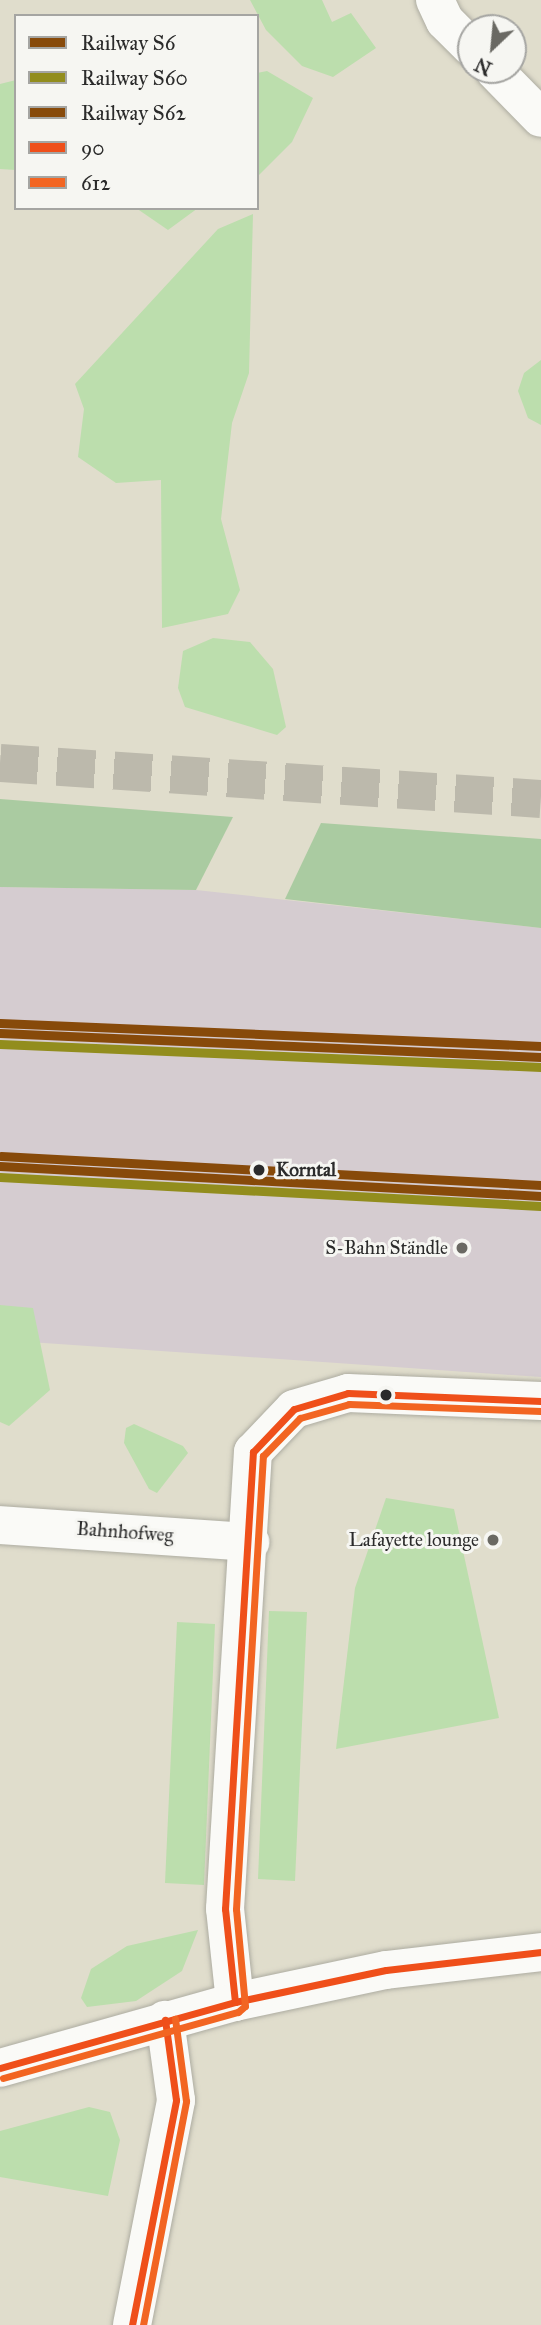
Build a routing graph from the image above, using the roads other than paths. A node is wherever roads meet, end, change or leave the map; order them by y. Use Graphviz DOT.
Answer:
graph roads {
  1 [pos="435,0"];
  2 [pos="457,33"];
  3 [pos="508,84"];
  4 [pos="541,118"];
  5 [pos="541,1401"];
  6 [pos="0,1525"];
  7 [pos="250,1542"];
  8 [pos="541,1952"];
  9 [pos="235,2002"];
  10 [pos="165,2020"];
  11 [pos="0,2068"];
  12 [pos="132,2325"];
  1 -- 2 [label="street"];
  3 -- 4 [label="street"];
  5 -- 7 [label="street"];
  6 -- 7 [label="street, Bahnhofweg"];
  7 -- 9 [label="street"];
  8 -- 9 [label="street"];
  9 -- 10 [label="street"];
  10 -- 11 [label="street"];
  10 -- 12 [label="street"];
}
